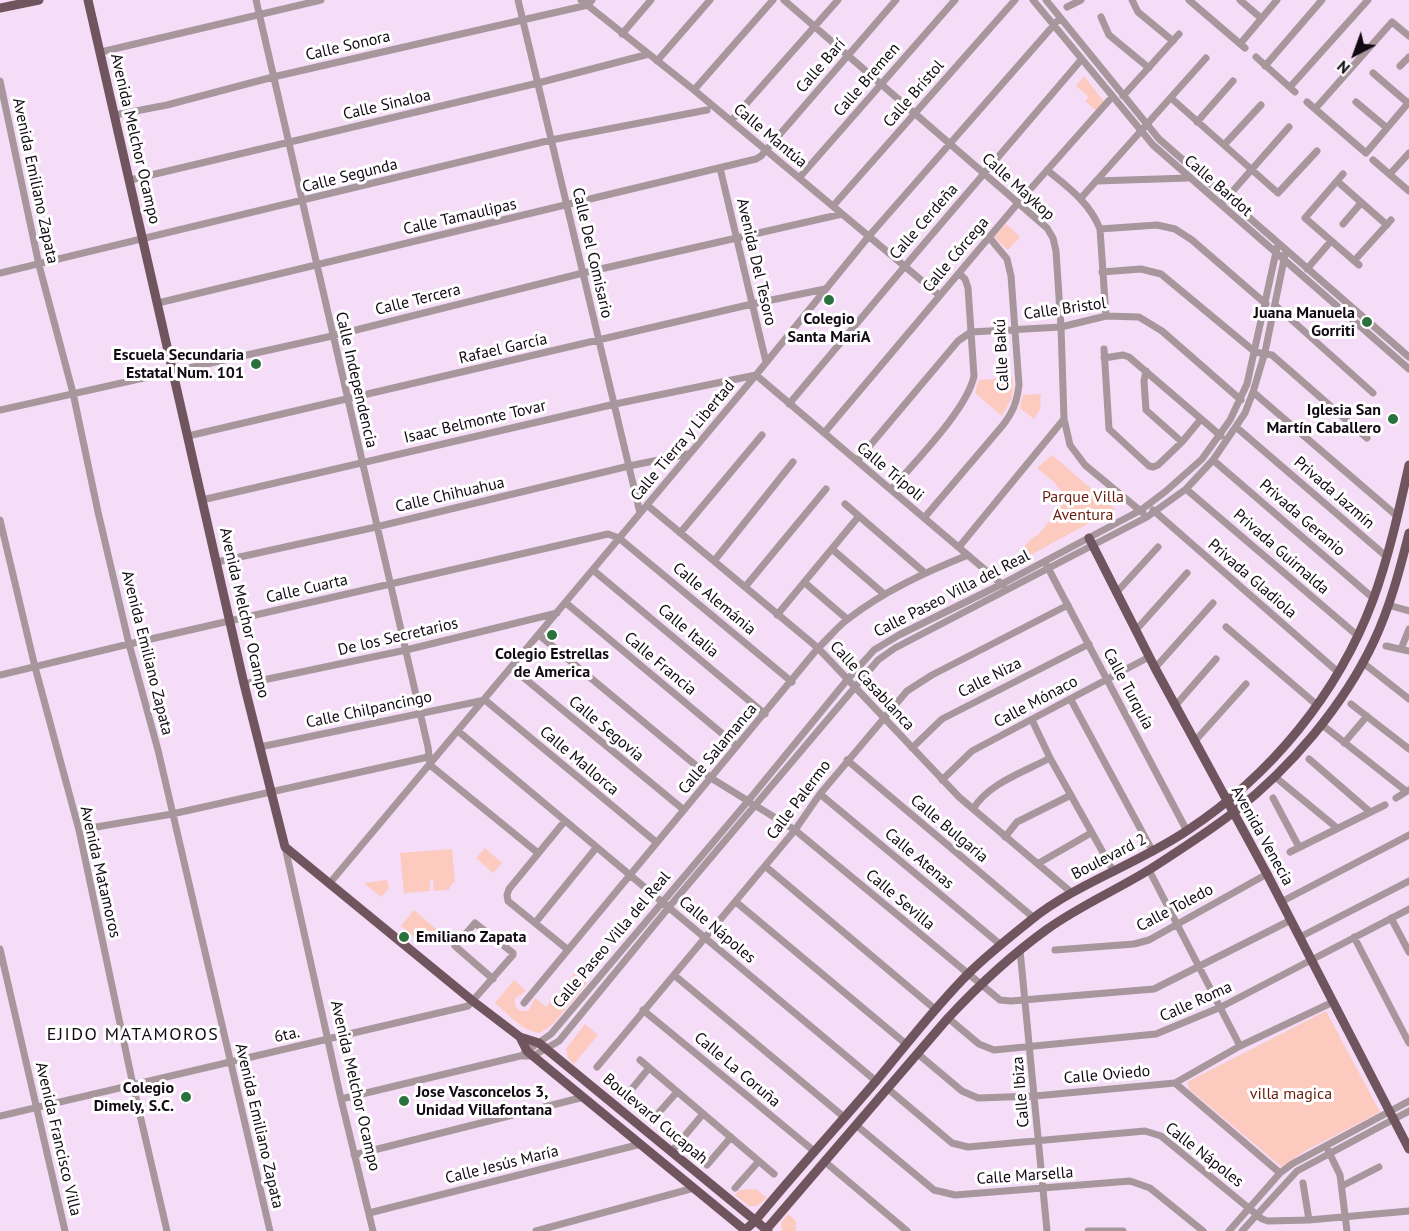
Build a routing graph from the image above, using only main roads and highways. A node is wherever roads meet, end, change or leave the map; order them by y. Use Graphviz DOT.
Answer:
graph roads {
  1 [pos="39,0"];
  2 [pos="88,0"];
  3 [pos="0,8"];
  4 [pos="1409,465"];
  5 [pos="1409,533"];
  6 [pos="1091,541"];
  7 [pos="1227,803"];
  8 [pos="1233,813"];
  9 [pos="285,847"];
  10 [pos="520,1037"];
  11 [pos="1409,1149"];
  12 [pos="755,1221"];
  13 [pos="745,1231"];
  14 [pos="766,1231"];
  1 -- 3 [label="main road"];
  2 -- 9 [label="main road, Avenida Melchor Ocampo"];
  4 -- 7 [label="main road, Boulevard 2"];
  5 -- 8 [label="main road, Boulevard 2"];
  6 -- 7 [label="main road, Avenida Venecia"];
  7 -- 8 [label="main road, Avenida Venecia"];
  7 -- 12 [label="main road, Boulevard 2"];
  8 -- 11 [label="main road, Avenida Venecia"];
  8 -- 14 [label="main road, Boulevard 2"];
  9 -- 10 [label="main road, Boulevard Cucapah"];
  10 -- 12 [label="main road, Boulevard Cucapah"];
  10 -- 13 [label="main road, Boulevard Cucapah"];
  12 -- 13 [label="main road, Boulevard 2"];
  12 -- 14 [label="main road, Boulevard Cucapah"];
}
